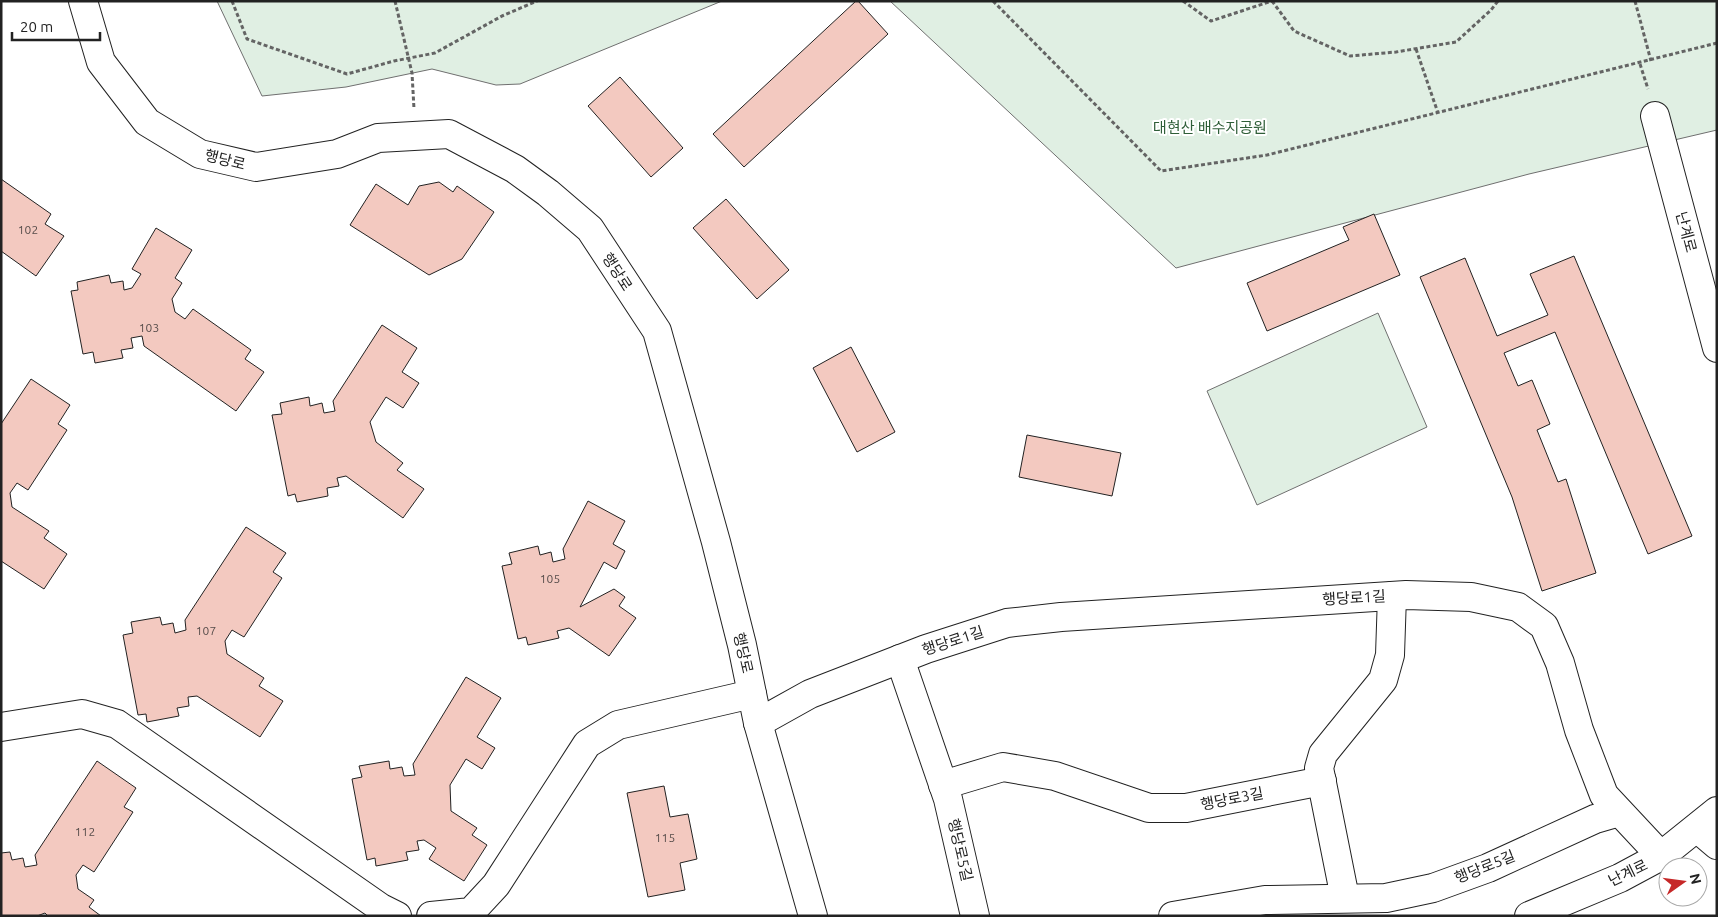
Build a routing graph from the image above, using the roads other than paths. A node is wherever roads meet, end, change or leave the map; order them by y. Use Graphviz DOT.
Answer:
graph roads {
  1 [pos="83,1"];
  2 [pos="1655,116"];
  3 [pos="1717,348"];
  4 [pos="1392,596"];
  5 [pos="900,659"];
  6 [pos="752,694"];
  7 [pos="758,723"];
  8 [pos="1,727"];
  9 [pos="1322,781"];
  10 [pos="943,785"];
  11 [pos="1619,812"];
  12 [pos="1710,828"];
  13 [pos="1661,856"];
  14 [pos="1344,907"];
  15 [pos="397,916"];
  16 [pos="431,916"];
  17 [pos="812,916"];
  18 [pos="975,916"];
  19 [pos="1173,916"];
  20 [pos="1529,916"];
  1 -- 6 [label="street, 행당로"];
  2 -- 3 [label="street, 난계로"];
  4 -- 5 [label="street, 행당로1길"];
  4 -- 9 [label="street"];
  4 -- 11 [label="street, 행당로1길"];
  5 -- 7 [label="street, 행당로1길"];
  5 -- 10 [label="street"];
  6 -- 7 [label="street, 행당로"];
  6 -- 16 [label="street"];
  7 -- 17 [label="street, 행당로"];
  8 -- 15 [label="street"];
  9 -- 10 [label="street, 행당로3길"];
  9 -- 14 [label="street"];
  10 -- 18 [label="street, 행당로5길"];
  11 -- 13 [label="street, 행당로1길"];
  11 -- 14 [label="street, 행당로5길"];
  12 -- 13 [label="street, 난계로"];
  13 -- 20 [label="street, 난계로"];
  14 -- 19 [label="street, 행당로5길"];
}
